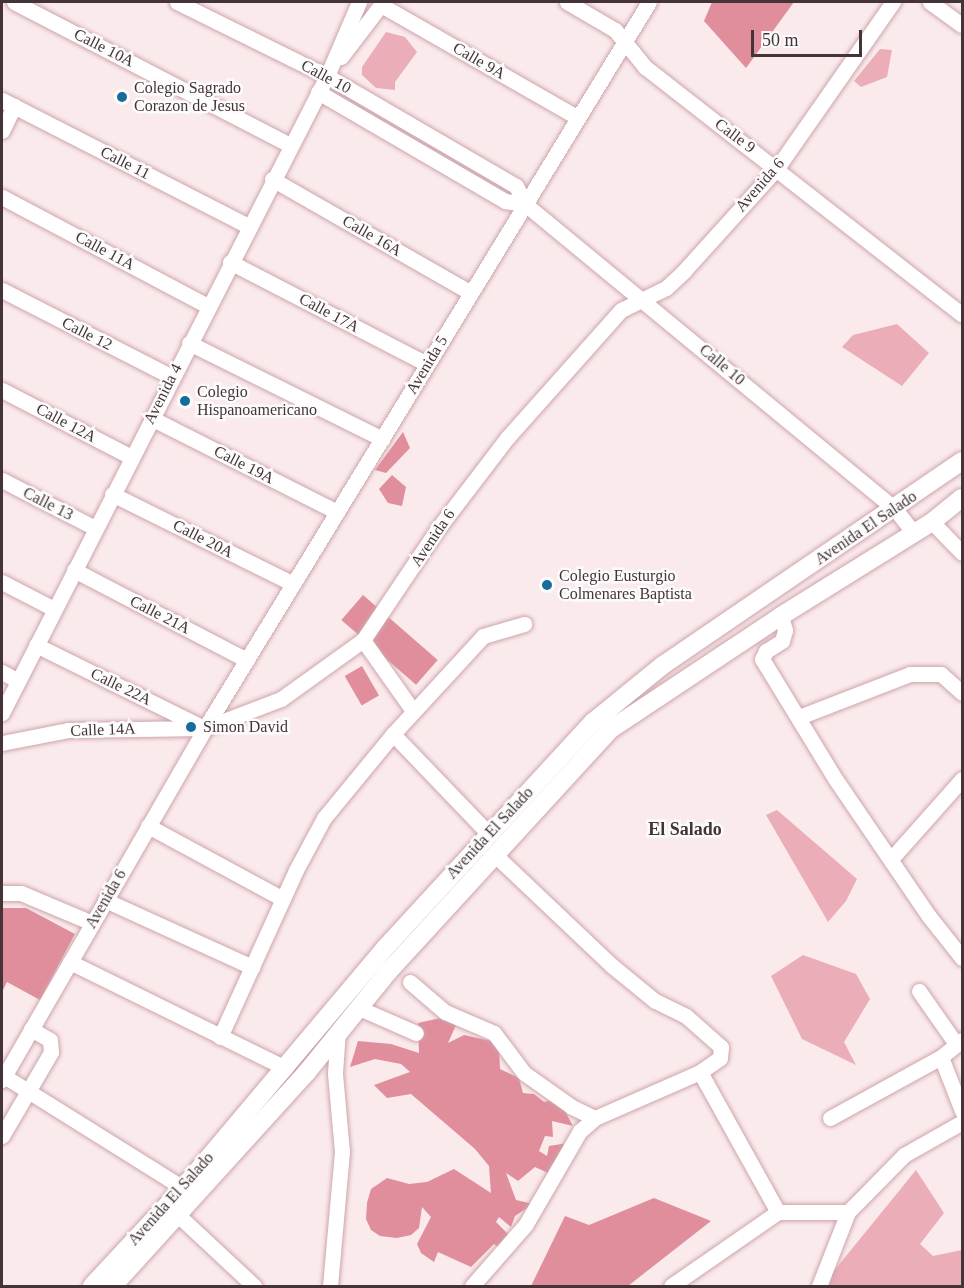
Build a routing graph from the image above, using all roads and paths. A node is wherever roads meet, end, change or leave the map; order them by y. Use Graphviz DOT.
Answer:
graph roads {
  1 [pos="5,2"];
  2 [pos="14,2"];
  3 [pos="177,2"];
  4 [pos="358,2"];
  5 [pos="567,2"];
  6 [pos="649,2"];
  7 [pos="893,2"];
  8 [pos="930,2"];
  9 [pos="382,3"];
  10 [pos="2,8"];
  11 [pos="963,25"];
  12 [pos="623,44"];
  13 [pos="327,76"];
  14 [pos="318,92"];
  15 [pos="8,103"];
  16 [pos="578,118"];
  17 [pos="2,131"];
  18 [pos="290,145"];
  19 [pos="777,168"];
  20 [pos="272,179"];
  21 [pos="2,197"];
  22 [pos="525,204"];
  23 [pos="248,226"];
  24 [pos="230,262"];
  25 [pos="2,290"];
  26 [pos="471,293"];
  27 [pos="644,299"];
  28 [pos="208,306"];
  29 [pos="963,315"];
  30 [pos="189,343"];
  31 [pos="427,364"];
  32 [pos="172,377"];
  33 [pos="2,390"];
  34 [pos="151,418"];
  35 [pos="381,439"];
  36 [pos="131,457"];
  37 [pos="963,461"];
  38 [pos="2,480"];
  39 [pos="112,494"];
  40 [pos="963,498"];
  41 [pos="895,509"];
  42 [pos="337,512"];
  43 [pos="932,522"];
  44 [pos="95,528"];
  45 [pos="914,533"];
  46 [pos="963,553"];
  47 [pos="74,570"];
  48 [pos="2,582"];
  49 [pos="293,584"];
  50 [pos="54,609"];
  51 [pos="781,616"];
  52 [pos="524,624"];
  53 [pos="363,640"];
  54 [pos="36,645"];
  55 [pos="247,660"];
  56 [pos="2,672"];
  57 [pos="18,681"];
  58 [pos="963,693"];
  59 [pos="413,711"];
  60 [pos="2,713"];
  61 [pos="799,717"];
  62 [pos="205,728"];
  63 [pos="393,734"];
  64 [pos="2,743"];
  65 [pos="963,779"];
  66 [pos="148,826"];
  67 [pos="489,834"];
  68 [pos="495,855"];
  69 [pos="891,859"];
  70 [pos="2,893"];
  71 [pos="283,899"];
  72 [pos="105,900"];
  73 [pos="92,923"];
  74 [pos="963,958"];
  75 [pos="70,962"];
  76 [pos="252,967"];
  77 [pos="410,982"];
  78 [pos="919,991"];
  79 [pos="359,1008"];
  80 [pos="31,1029"];
  81 [pos="416,1033"];
  82 [pos="338,1034"];
  83 [pos="220,1037"];
  84 [pos="959,1042"];
  85 [pos="941,1057"];
  86 [pos="285,1068"];
  87 [pos="700,1072"];
  88 [pos="3,1078"];
  89 [pos="31,1092"];
  90 [pos="963,1111"];
  91 [pos="595,1118"];
  92 [pos="830,1118"];
  93 [pos="963,1122"];
  94 [pos="2,1136"];
  95 [pos="183,1188"];
  96 [pos="778,1212"];
  97 [pos="848,1212"];
  98 [pos="179,1216"];
  99 [pos="92,1287"];
  100 [pos="113,1287"];
  101 [pos="254,1287"];
  102 [pos="330,1287"];
  103 [pos="472,1287"];
  104 [pos="671,1287"];
  105 [pos="819,1287"];
  1 -- 10 [label="street"];
  2 -- 18 [label="street, Calle 10A"];
  3 -- 13 [label="street, Calle 10"];
  4 -- 13 [label="street, Avenida 4"];
  5 -- 12 [label="street, Calle 9"];
  6 -- 12 [label="street, Avenida 5"];
  7 -- 19 [label="street, Avenida 6"];
  8 -- 11 [label="street"];
  9 -- 13 [label="street, Avenida 4"];
  9 -- 16 [label="street, Calle 9A"];
  12 -- 16 [label="street, Avenida 5"];
  12 -- 19 [label="street, Calle 9"];
  13 -- 14 [label="street, Avenida 4"];
  13 -- 22 [label="street, Calle 10"];
  14 -- 18 [label="street, Avenida 4"];
  14 -- 22 [label="street, Calle 10"];
  15 -- 17 [label="street"];
  15 -- 23 [label="street, Calle 11"];
  16 -- 22 [label="street, Avenida 5"];
  18 -- 20 [label="street, Avenida 4"];
  19 -- 27 [label="street, Avenida 6"];
  19 -- 29 [label="street, Calle 9"];
  20 -- 23 [label="street, Avenida 4"];
  20 -- 26 [label="street, Calle 16A"];
  21 -- 28 [label="street, Calle 11A"];
  22 -- 26 [label="street, Avenida 5"];
  22 -- 27 [label="street, Calle 10"];
  23 -- 24 [label="street, Avenida 4"];
  24 -- 28 [label="street, Avenida 4"];
  24 -- 31 [label="street, Calle 17A"];
  25 -- 32 [label="street, Calle 12"];
  26 -- 31 [label="street, Avenida 5"];
  27 -- 41 [label="street, Calle 10"];
  27 -- 53 [label="street, Avenida 6"];
  28 -- 30 [label="street, Avenida 4"];
  30 -- 32 [label="street, Avenida 4"];
  30 -- 35 [label="street"];
  31 -- 35 [label="street, Avenida 5"];
  32 -- 34 [label="street, Avenida 4"];
  33 -- 36 [label="street, Calle 12A"];
  34 -- 36 [label="street, Avenida 4"];
  34 -- 42 [label="street, Calle 19A"];
  35 -- 42 [label="street, Avenida 5"];
  36 -- 39 [label="street, Avenida 4"];
  37 -- 41 [label="main road, Avenida El Salado"];
  38 -- 44 [label="street, Calle 13"];
  39 -- 44 [label="street, Avenida 4"];
  39 -- 49 [label="street, Calle 20A"];
  40 -- 43 [label="main road, Avenida El Salado"];
  41 -- 45 [label="street, Calle 10"];
  41 -- 67 [label="main road, Avenida El Salado"];
  42 -- 49 [label="street, Avenida 5"];
  43 -- 45 [label="main road, Avenida El Salado"];
  43 -- 46 [label="street"];
  44 -- 47 [label="street, Avenida 4"];
  45 -- 51 [label="main road, Avenida El Salado"];
  47 -- 50 [label="street, Avenida 4"];
  47 -- 55 [label="street, Calle 21A"];
  48 -- 50 [label="street"];
  49 -- 55 [label="street, Avenida 5"];
  50 -- 54 [label="street, Avenida 4"];
  51 -- 61 [label="street"];
  51 -- 68 [label="main road, Avenida El Salado"];
  52 -- 59 [label="street"];
  53 -- 59 [label="street"];
  53 -- 62 [label="street, Avenida 6"];
  54 -- 57 [label="street, Avenida 4"];
  54 -- 62 [label="street, Calle 22A"];
  55 -- 62 [label="street, Avenida 5"];
  56 -- 57 [label="street"];
  57 -- 60 [label="street, Avenida 4"];
  58 -- 61 [label="street"];
  59 -- 63 [label="street"];
  61 -- 69 [label="street"];
  62 -- 64 [label="street, Calle 14A"];
  62 -- 66 [label="street, Avenida 6"];
  63 -- 67 [label="street"];
  63 -- 71 [label="street"];
  65 -- 69 [label="street"];
  66 -- 71 [label="street"];
  66 -- 72 [label="street, Avenida 6"];
  67 -- 86 [label="main road, Avenida El Salado"];
  68 -- 79 [label="main road, Avenida El Salado"];
  68 -- 87 [label="street"];
  69 -- 74 [label="street"];
  70 -- 73 [label="street"];
  71 -- 76 [label="street"];
  72 -- 73 [label="street, Avenida 6"];
  72 -- 76 [label="street"];
  73 -- 75 [label="street, Avenida 6"];
  75 -- 80 [label="street, Avenida 6"];
  75 -- 83 [label="street"];
  76 -- 83 [label="street"];
  77 -- 91 [label="street"];
  78 -- 84 [label="street"];
  79 -- 81 [label="street"];
  79 -- 82 [label="main road, Avenida El Salado"];
  80 -- 88 [label="street, Avenida 6"];
  80 -- 89 [label="street"];
  82 -- 98 [label="main road, Avenida El Salado"];
  82 -- 102 [label="street"];
  83 -- 86 [label="street"];
  84 -- 85 [label="street"];
  85 -- 90 [label="street"];
  85 -- 92 [label="street"];
  86 -- 95 [label="main road, Avenida El Salado"];
  87 -- 91 [label="street"];
  87 -- 96 [label="street"];
  88 -- 89 [label="street"];
  89 -- 94 [label="street"];
  89 -- 95 [label="street"];
  91 -- 103 [label="street"];
  93 -- 97 [label="street"];
  95 -- 99 [label="main road, Avenida El Salado"];
  96 -- 97 [label="street"];
  96 -- 104 [label="street"];
  97 -- 105 [label="street"];
  98 -- 100 [label="main road, Avenida El Salado"];
  98 -- 101 [label="street"];
}
